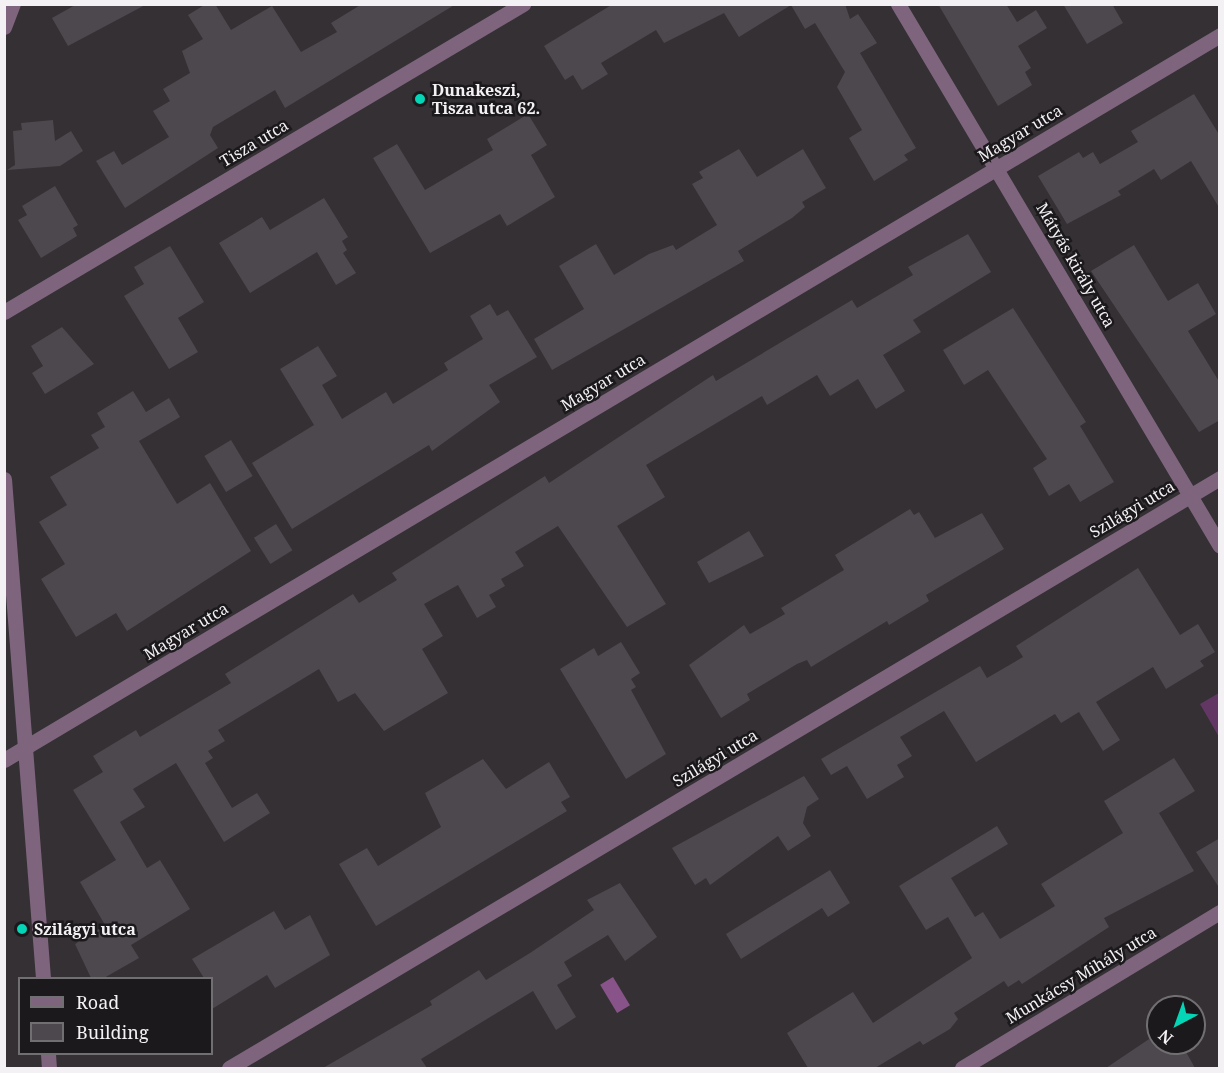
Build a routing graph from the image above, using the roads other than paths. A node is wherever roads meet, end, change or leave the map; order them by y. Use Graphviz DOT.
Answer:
graph roads {
  1 [pos="13,4"];
  2 [pos="522,4"];
  3 [pos="898,4"];
  4 [pos="4,27"];
  5 [pos="1220,34"];
  6 [pos="998,167"];
  7 [pos="4,312"];
  8 [pos="4,478"];
  9 [pos="1220,478"];
  10 [pos="1190,496"];
  11 [pos="1220,546"];
  12 [pos="26,747"];
  13 [pos="4,760"];
  14 [pos="1220,912"];
  15 [pos="43,977"];
  16 [pos="229,1068"];
  17 [pos="962,1068"];
  1 -- 4 [label="street"];
  2 -- 7 [label="street, Tisza utca"];
  3 -- 6 [label="street, Mátyás király utca"];
  5 -- 6 [label="street, Magyar utca"];
  6 -- 10 [label="street, Mátyás király utca"];
  6 -- 12 [label="street, Magyar utca"];
  8 -- 12 [label="street"];
  9 -- 10 [label="street, Szilágyi utca"];
  10 -- 11 [label="street, Mátyás király utca"];
  10 -- 16 [label="street, Szilágyi utca"];
  12 -- 13 [label="street, Magyar utca"];
  12 -- 15 [label="street"];
  14 -- 17 [label="street, Munkácsy Mihály utca"];
}
